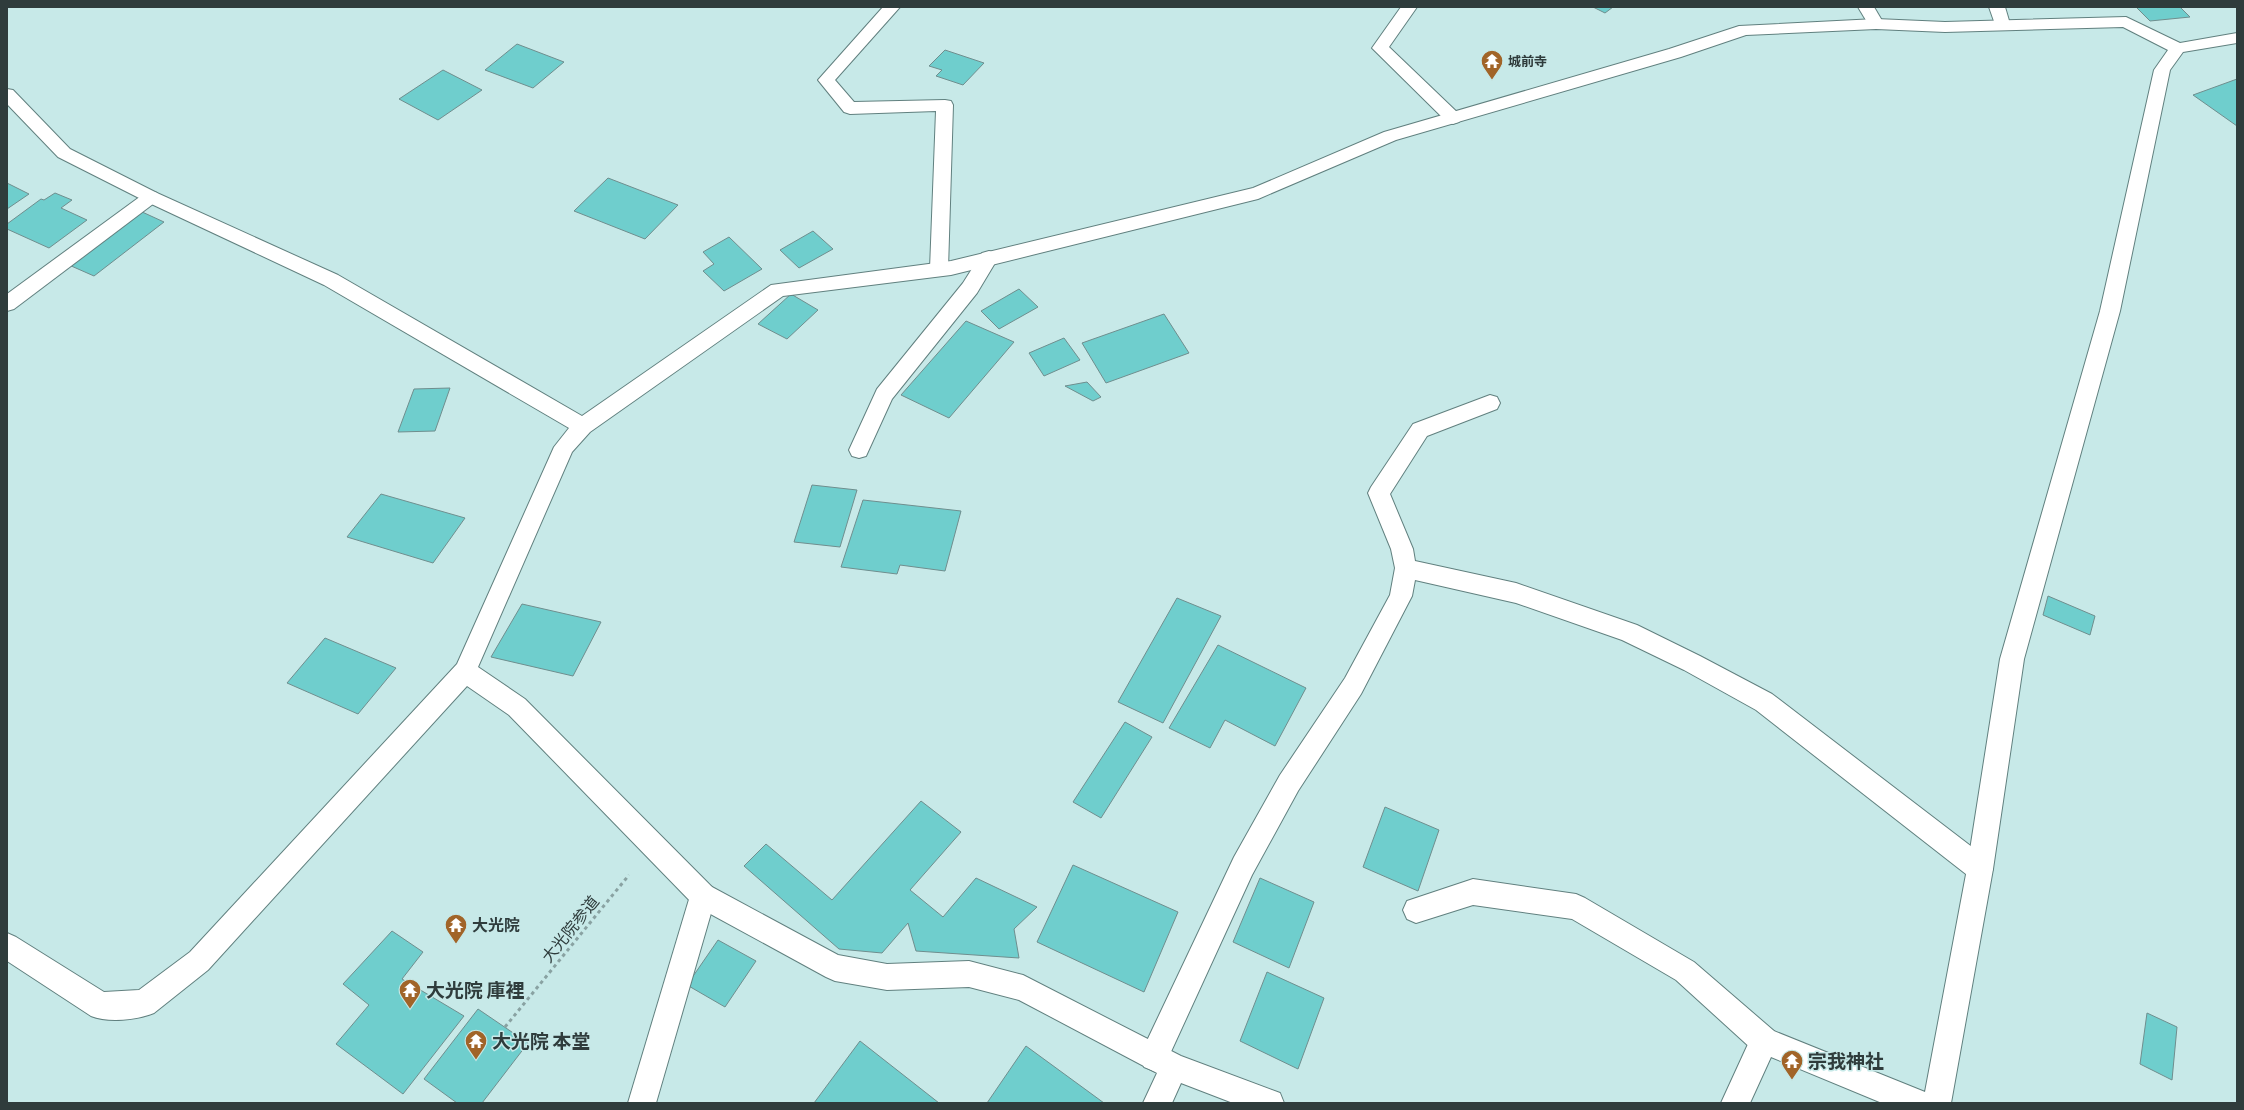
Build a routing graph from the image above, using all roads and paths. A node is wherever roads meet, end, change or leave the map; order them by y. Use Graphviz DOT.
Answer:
graph roads {
  1 [pos="892,7"];
  2 [pos="1410,7"];
  3 [pos="1866,7"];
  4 [pos="1997,7"];
  5 [pos="1876,24"];
  6 [pos="2002,24"];
  7 [pos="2237,38"];
  8 [pos="2178,48"];
  9 [pos="7,94"];
  10 [pos="1453,118"];
  11 [pos="151,197"];
  12 [pos="989,258"];
  13 [pos="939,270"];
  14 [pos="7,304"];
  15 [pos="1490,403"];
  16 [pos="583,426"];
  17 [pos="859,450"];
  18 [pos="1406,568"];
  19 [pos="465,671"];
  20 [pos="653,845"];
  21 [pos="1980,869"];
  22 [pos="703,896"];
  23 [pos="1416,910"];
  24 [pos="7,946"];
  25 [pos="505,1027"];
  26 [pos="1764,1041"];
  27 [pos="1164,1062"];
  28 [pos="642,1103"];
  29 [pos="1157,1103"];
  30 [pos="1270,1103"];
  31 [pos="1735,1103"];
  32 [pos="1917,1103"];
  33 [pos="1937,1103"];
  1 -- 13 [label="street"];
  2 -- 10 [label="street"];
  3 -- 5 [label="street"];
  4 -- 6 [label="street"];
  5 -- 6 [label="street"];
  5 -- 10 [label="street"];
  6 -- 8 [label="street"];
  7 -- 8 [label="street"];
  8 -- 21 [label="street"];
  9 -- 11 [label="street"];
  10 -- 12 [label="street"];
  11 -- 14 [label="street"];
  11 -- 16 [label="street"];
  12 -- 13 [label="street"];
  12 -- 17 [label="street"];
  13 -- 16 [label="street"];
  15 -- 18 [label="street"];
  16 -- 19 [label="street"];
  18 -- 21 [label="street"];
  18 -- 27 [label="street"];
  19 -- 20 [label="street"];
  19 -- 24 [label="street"];
  20 -- 22 [label="street"];
  20 -- 25 [label="path, 大光院参道"];
  21 -- 33 [label="street"];
  22 -- 27 [label="street"];
  22 -- 28 [label="street"];
  23 -- 26 [label="street"];
  26 -- 31 [label="street"];
  26 -- 32 [label="street"];
  27 -- 29 [label="street"];
  27 -- 30 [label="street"];
}
